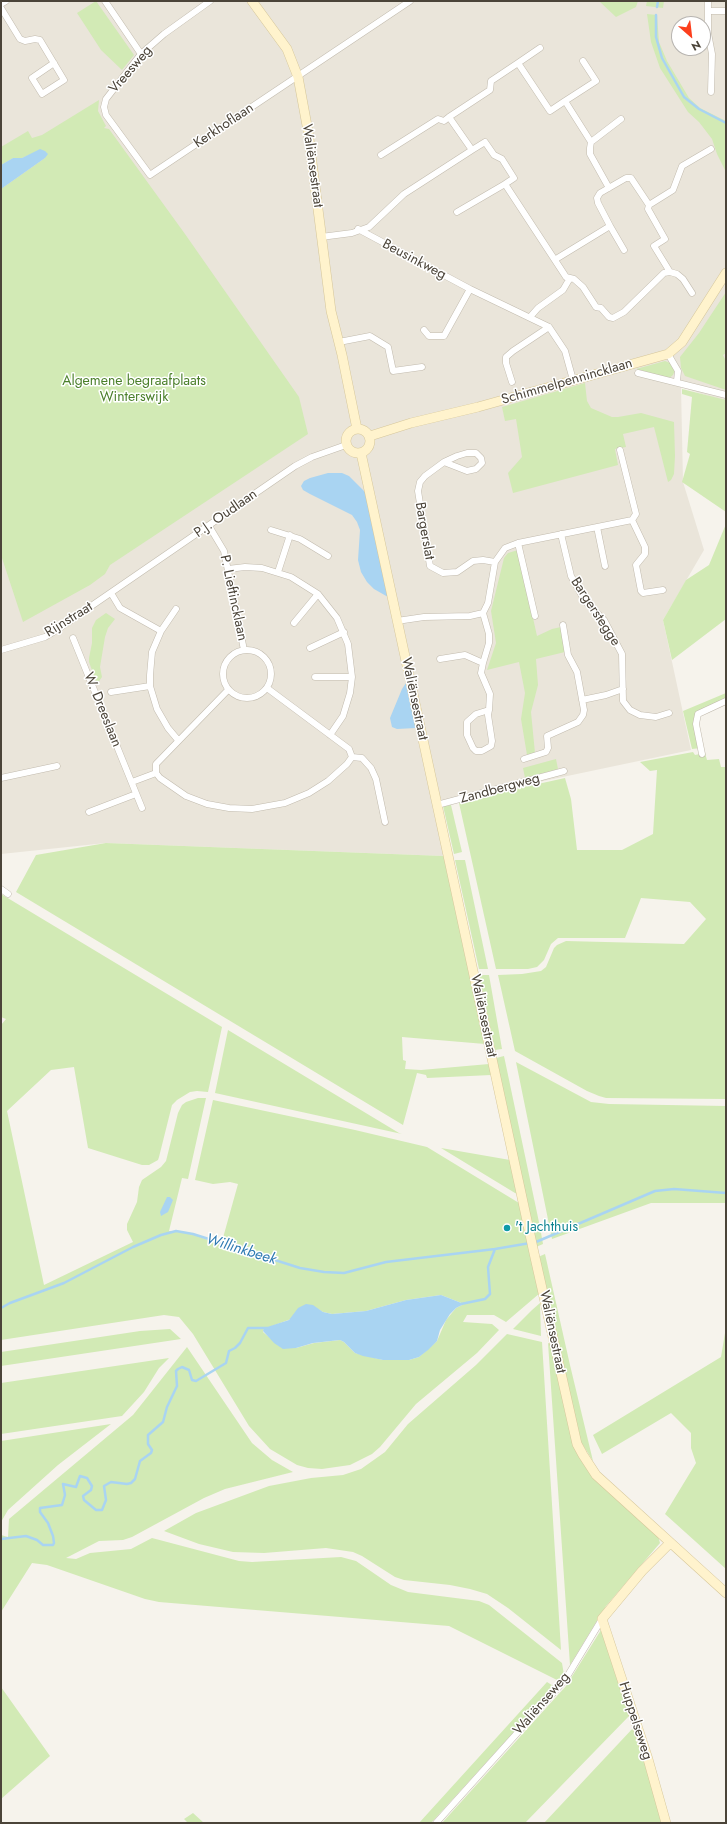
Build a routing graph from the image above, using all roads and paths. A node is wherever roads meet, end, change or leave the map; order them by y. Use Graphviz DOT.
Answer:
graph roads {
  1 [pos="6,1"];
  2 [pos="105,1"];
  3 [pos="210,1"];
  4 [pos="252,1"];
  5 [pos="410,1"];
  6 [pos="708,1"];
  7 [pos="1,4"];
  8 [pos="1,8"];
  9 [pos="708,11"];
  10 [pos="726,11"];
  11 [pos="540,48"];
  12 [pos="141,54"];
  13 [pos="583,61"];
  14 [pos="518,62"];
  15 [pos="54,64"];
  16 [pos="298,77"];
  17 [pos="711,92"];
  18 [pos="565,101"];
  19 [pos="449,117"];
  20 [pos="621,119"];
  21 [pos="591,142"];
  22 [pos="711,149"];
  23 [pos="472,150"];
  24 [pos="382,155"];
  25 [pos="150,175"];
  26 [pos="505,184"];
  27 [pos="609,188"];
  28 [pos="649,205"];
  29 [pos="457,212"];
  30 [pos="610,226"];
  31 [pos="358,230"];
  32 [pos="321,237"];
  33 [pos="624,250"];
  34 [pos="556,259"];
  35 [pos="670,272"];
  36 [pos="726,273"];
  37 [pos="570,278"];
  38 [pos="470,289"];
  39 [pos="692,293"];
  40 [pos="530,317"];
  41 [pos="549,327"];
  42 [pos="424,330"];
  43 [pos="339,342"];
  44 [pos="668,354"];
  45 [pos="422,367"];
  46 [pos="638,372"];
  47 [pos="573,380"];
  48 [pos="677,381"];
  49 [pos="512,382"];
  50 [pos="726,395"];
  51 [pos="357,429"];
  52 [pos="370,436"];
  53 [pos="346,445"];
  54 [pos="620,450"];
  55 [pos="361,453"];
  56 [pos="444,462"];
  57 [pos="632,520"];
  58 [pos="209,526"];
  59 [pos="597,527"];
  60 [pos="271,530"];
  61 [pos="561,534"];
  62 [pos="290,535"];
  63 [pos="518,543"];
  64 [pos="328,556"];
  65 [pos="495,562"];
  66 [pos="605,566"];
  67 [pos="228,569"];
  68 [pos="278,572"];
  69 [pos="663,590"];
  70 [pos="111,593"];
  71 [pos="318,594"];
  72 [pos="176,609"];
  73 [pos="482,613"];
  74 [pos="535,616"];
  75 [pos="397,621"];
  76 [pos="294,623"];
  77 [pos="564,626"];
  78 [pos="161,631"];
  79 [pos="344,632"];
  80 [pos="73,638"];
  81 [pos="310,648"];
  82 [pos="1,650"];
  83 [pos="244,650"];
  84 [pos="440,659"];
  85 [pos="483,663"];
  86 [pos="315,677"];
  87 [pos="352,677"];
  88 [pos="150,686"];
  89 [pos="267,688"];
  90 [pos="623,689"];
  91 [pos="228,690"];
  92 [pos="111,692"];
  93 [pos="582,700"];
  94 [pos="726,701"];
  95 [pos="489,710"];
  96 [pos="670,713"];
  97 [pos="330,735"];
  98 [pos="178,740"];
  99 [pos="702,754"];
  100 [pos="352,757"];
  101 [pos="524,759"];
  102 [pos="57,766"];
  103 [pos="564,772"];
  104 [pos="156,773"];
  105 [pos="1,778"];
  106 [pos="132,782"];
  107 [pos="136,794"];
  108 [pos="437,805"];
  109 [pos="142,808"];
  110 [pos="89,812"];
  111 [pos="385,822"];
  112 [pos="1,890"];
  113 [pos="8,894"];
  114 [pos="670,1543"];
  115 [pos="726,1593"];
  116 [pos="602,1619"];
  117 [pos="436,1823"];
  118 [pos="666,1823"];
  1 -- 7 [label="street"];
  2 -- 12 [label="street"];
  3 -- 12 [label="street, Vreesweg"];
  4 -- 16 [label="street, Waliënsestraat"];
  5 -- 16 [label="street, Kerkhoflaan"];
  6 -- 9 [label="street"];
  8 -- 15 [label="street"];
  9 -- 10 [label="street"];
  9 -- 17 [label="street"];
  11 -- 14 [label="street"];
  12 -- 25 [label="street, Vreesweg"];
  13 -- 18 [label="street"];
  14 -- 18 [label="street"];
  14 -- 19 [label="street"];
  15 -- 15 [label="street"];
  16 -- 25 [label="street, Kerkhoflaan"];
  16 -- 32 [label="street, Waliënsestraat"];
  18 -- 21 [label="street"];
  19 -- 23 [label="street"];
  19 -- 24 [label="street"];
  20 -- 21 [label="street"];
  21 -- 27 [label="street"];
  22 -- 28 [label="street"];
  23 -- 26 [label="street"];
  23 -- 31 [label="street"];
  26 -- 29 [label="street"];
  26 -- 34 [label="street"];
  27 -- 28 [label="street"];
  27 -- 30 [label="street"];
  28 -- 35 [label="street"];
  30 -- 33 [label="street"];
  30 -- 34 [label="street"];
  31 -- 32 [label="street"];
  31 -- 38 [label="street, Beusinkweg"];
  32 -- 43 [label="street, Waliënsestraat"];
  34 -- 37 [label="street"];
  35 -- 37 [label="street"];
  35 -- 39 [label="street"];
  36 -- 44 [label="street, Schimmelpennincklaan"];
  37 -- 40 [label="street"];
  38 -- 40 [label="street, Beusinkweg"];
  38 -- 42 [label="street"];
  40 -- 41 [label="street, Beusinkweg"];
  41 -- 47 [label="street"];
  41 -- 49 [label="street"];
  43 -- 45 [label="street"];
  43 -- 51 [label="street, Waliënsestraat"];
  44 -- 47 [label="street, Schimmelpennincklaan"];
  44 -- 48 [label="street"];
  46 -- 48 [label="street"];
  47 -- 52 [label="street, Schimmelpennincklaan"];
  48 -- 50 [label="street"];
  51 -- 52 [label="street"];
  51 -- 53 [label="street"];
  52 -- 55 [label="street"];
  53 -- 55 [label="street"];
  53 -- 58 [label="street, P.J. Oudlaan"];
  54 -- 57 [label="street"];
  55 -- 75 [label="street, Waliënsestraat"];
  56 -- 56 [label="street, Bargerslat"];
  56 -- 65 [label="street, Bargerslat"];
  57 -- 59 [label="street"];
  57 -- 69 [label="street"];
  58 -- 67 [label="street, P. Lieftincklaan"];
  58 -- 70 [label="street, P.J. Oudlaan"];
  59 -- 61 [label="street"];
  59 -- 66 [label="street"];
  60 -- 62 [label="street"];
  61 -- 63 [label="street"];
  61 -- 90 [label="street, Bargerstegge"];
  62 -- 64 [label="street"];
  62 -- 68 [label="street"];
  63 -- 65 [label="street"];
  63 -- 74 [label="street"];
  65 -- 73 [label="street"];
  67 -- 68 [label="street"];
  67 -- 83 [label="street, P. Lieftincklaan"];
  68 -- 71 [label="street"];
  70 -- 78 [label="street"];
  70 -- 82 [label="street, Rijnstraat"];
  71 -- 76 [label="street"];
  71 -- 79 [label="street"];
  72 -- 78 [label="street"];
  73 -- 75 [label="street"];
  73 -- 85 [label="street"];
  75 -- 108 [label="street, Waliënsestraat"];
  77 -- 93 [label="street"];
  78 -- 88 [label="street"];
  79 -- 81 [label="street"];
  79 -- 87 [label="street"];
  80 -- 106 [label="street, W. Dreeslaan"];
  83 -- 89 [label="street, P. Lieftincklaan"];
  83 -- 91 [label="street, P. Lieftincklaan"];
  84 -- 85 [label="street"];
  85 -- 95 [label="street"];
  86 -- 87 [label="street"];
  87 -- 97 [label="street"];
  88 -- 92 [label="street"];
  88 -- 98 [label="street"];
  89 -- 91 [label="street"];
  89 -- 97 [label="street"];
  90 -- 93 [label="street"];
  90 -- 96 [label="street, Bargerstegge"];
  91 -- 98 [label="street"];
  93 -- 101 [label="street"];
  94 -- 99 [label="street"];
  95 -- 95 [label="street"];
  97 -- 100 [label="street"];
  98 -- 104 [label="street"];
  100 -- 104 [label="street"];
  100 -- 111 [label="street"];
  102 -- 105 [label="street"];
  103 -- 108 [label="street, Zandbergweg"];
  104 -- 106 [label="street"];
  106 -- 107 [label="street, W. Dreeslaan"];
  107 -- 109 [label="street, W. Dreeslaan"];
  107 -- 110 [label="street"];
  108 -- 114 [label="street, Waliënsestraat"];
  112 -- 113 [label="street"];
  114 -- 115 [label="street, Waliënsestraat"];
  114 -- 116 [label="street, Waliënseweg"];
  116 -- 117 [label="street, Waliënseweg"];
  116 -- 118 [label="street, Huppelseweg"];
}
